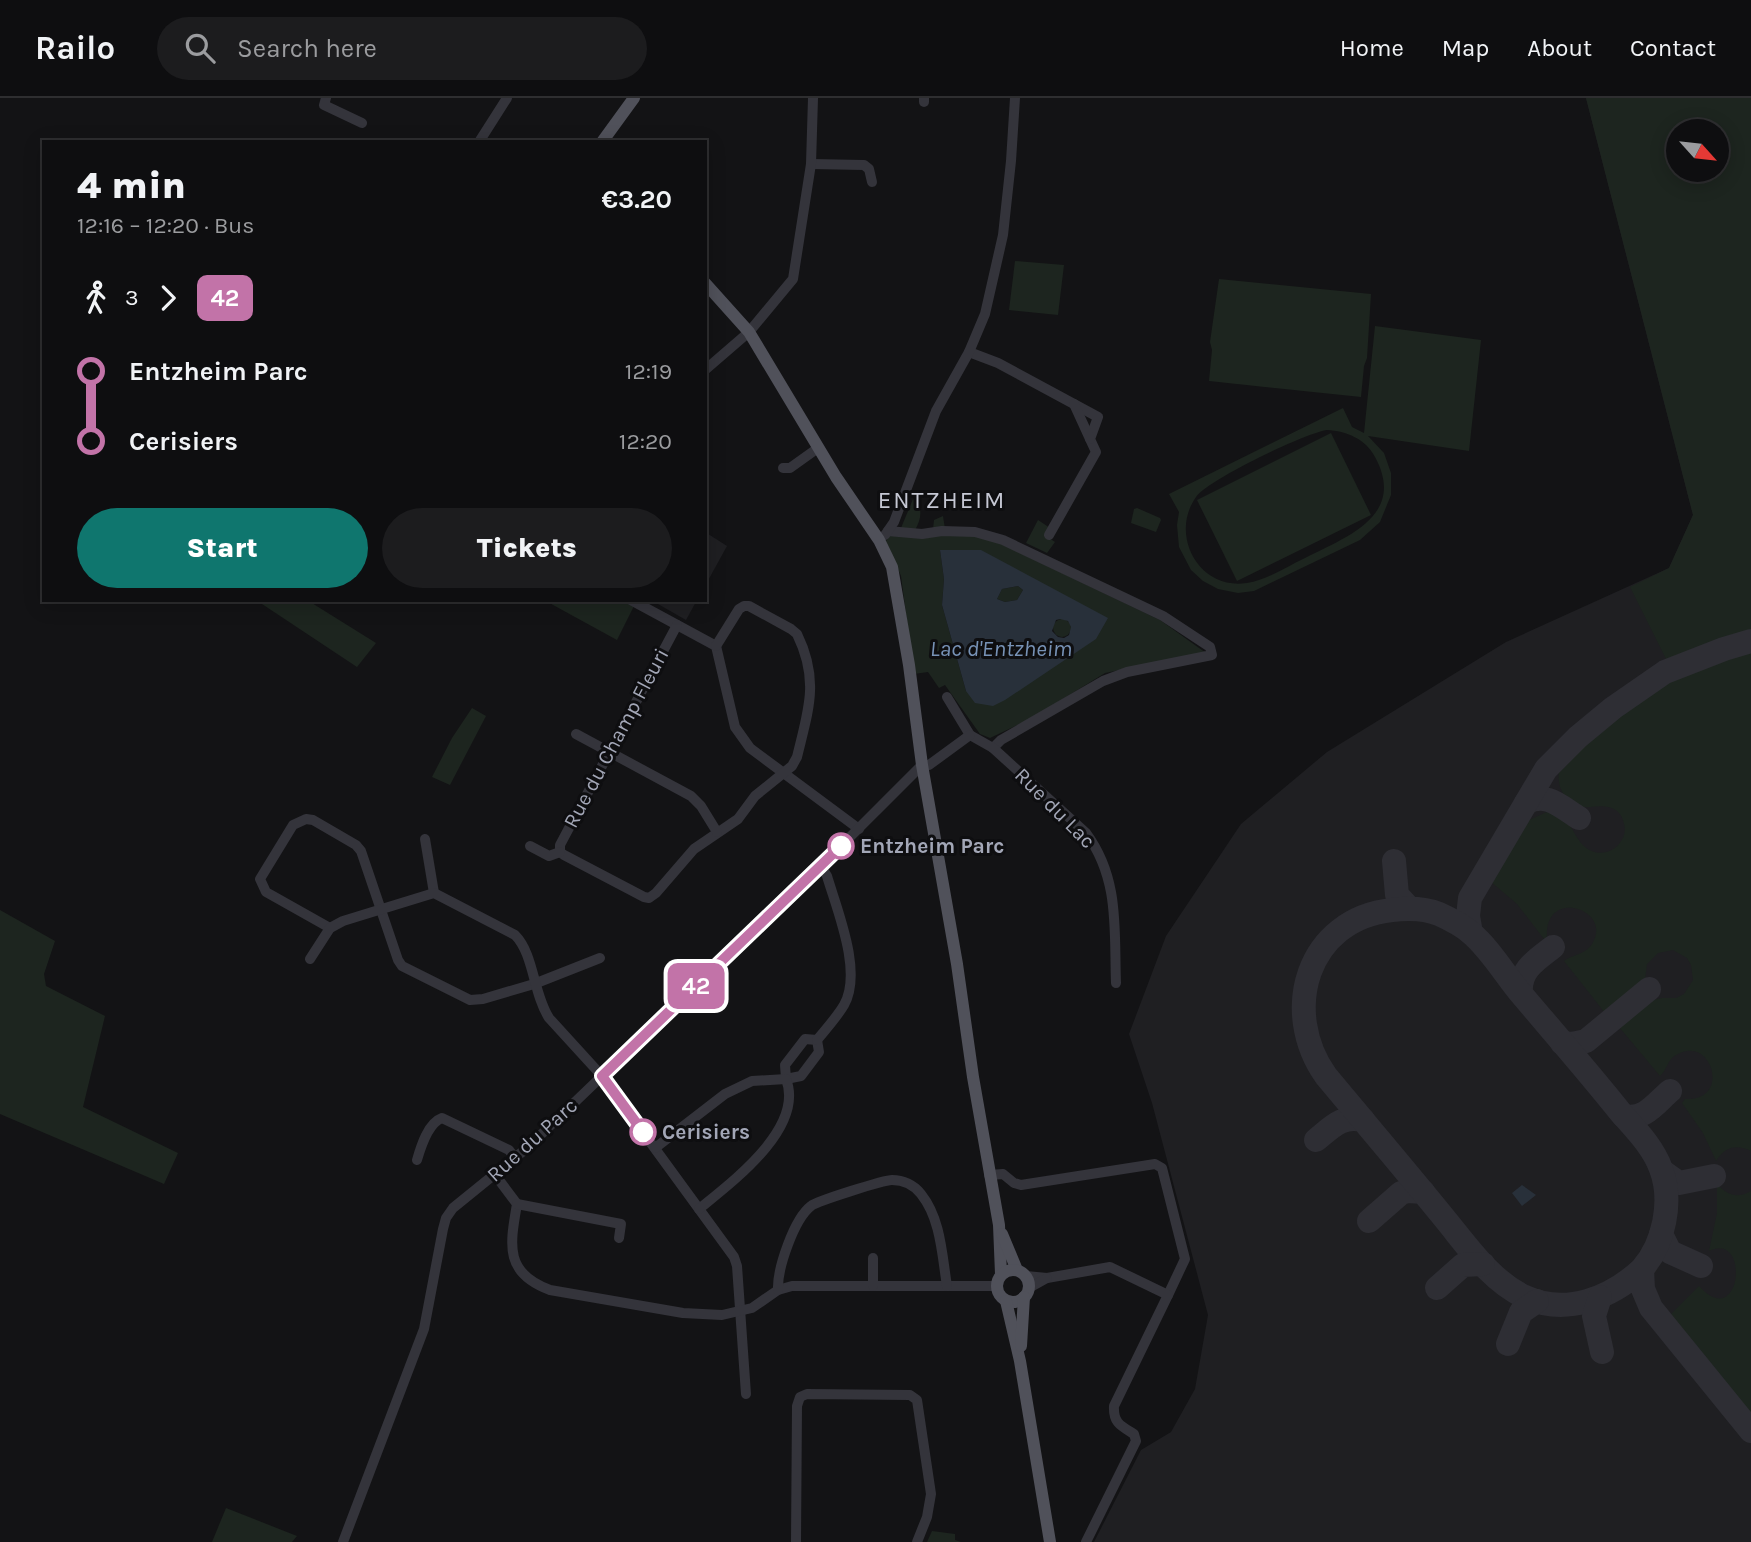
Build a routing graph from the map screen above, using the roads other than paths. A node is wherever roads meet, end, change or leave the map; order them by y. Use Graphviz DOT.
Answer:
graph roads {
  1 [pos="326,98"];
  2 [pos="507,98"];
  3 [pos="634,98"];
  4 [pos="813,98"];
  5 [pos="1015,98"];
  6 [pos="362,123"];
  7 [pos="480,140"];
  8 [pos="602,140"];
  9 [pos="811,164"];
  10 [pos="872,182"];
  11 [pos="707,285"];
  12 [pos="749,332"];
  13 [pos="969,352"];
  14 [pos="707,368"];
  15 [pos="1074,404"];
  16 [pos="1090,439"];
  17 [pos="818,448"];
  18 [pos="783,468"];
  19 [pos="1049,535"];
  20 [pos="884,536"];
  21 [pos="635,602"];
  22 [pos="677,625"];
  23 [pos="716,646"];
  24 [pos="947,697"];
  25 [pos="576,734"];
  26 [pos="970,735"];
  27 [pos="993,748"];
  28 [pos="609,752"];
  29 [pos="922,765"];
  30 [pos="785,772"];
  31 [pos="859,829"];
  32 [pos="716,832"];
  33 [pos="425,839"];
  34 [pos="530,846"];
  35 [pos="560,852"];
  36 [pos="821,866"];
  37 [pos="434,893"];
  38 [pos="382,909"];
  39 [pos="330,928"];
  40 [pos="600,958"];
  41 [pos="310,959"];
  42 [pos="1116,983"];
  43 [pos="534,984"];
  44 [pos="817,1040"];
  45 [pos="602,1076"];
  46 [pos="786,1079"];
  47 [pos="655,1148"];
  48 [pos="515,1158"];
  49 [pos="417,1160"];
  50 [pos="989,1175"];
  51 [pos="496,1176"];
  52 [pos="517,1204"];
  53 [pos="699,1209"];
  54 [pos="999,1225"];
  55 [pos="619,1238"];
  56 [pos="873,1258"];
  57 [pos="999,1280"];
  58 [pos="1024,1283"];
  59 [pos="873,1286"];
  60 [pos="947,1286"];
  61 [pos="778,1290"];
  62 [pos="1168,1296"];
  63 [pos="1006,1301"];
  64 [pos="741,1312"];
  65 [pos="1020,1361"];
  66 [pos="746,1394"];
  67 [pos="343,1542"];
  68 [pos="796,1542"];
  69 [pos="917,1542"];
  70 [pos="1049,1542"];
  71 [pos="1086,1542"];
  1 -- 6 [label="street"];
  2 -- 7 [label="street"];
  3 -- 8 [label="main road"];
  4 -- 9 [label="street"];
  5 -- 13 [label="street"];
  9 -- 10 [label="street"];
  9 -- 12 [label="street"];
  11 -- 12 [label="main road"];
  12 -- 14 [label="street"];
  12 -- 17 [label="main road"];
  13 -- 15 [label="street"];
  13 -- 20 [label="street"];
  15 -- 16 [label="street"];
  15 -- 16 [label="street"];
  16 -- 19 [label="street"];
  17 -- 18 [label="street"];
  17 -- 20 [label="main road"];
  20 -- 27 [label="street"];
  20 -- 29 [label="main road"];
  21 -- 22 [label="street"];
  22 -- 23 [label="street"];
  22 -- 28 [label="street, Rue du Champ Fleuri"];
  23 -- 30 [label="street"];
  23 -- 30 [label="street"];
  24 -- 26 [label="street, Rue du Lac"];
  25 -- 28 [label="street"];
  26 -- 27 [label="street, Rue du Lac"];
  26 -- 29 [label="street"];
  27 -- 42 [label="street, Rue du Lac"];
  28 -- 32 [label="street"];
  28 -- 35 [label="street, Rue du Champ Fleuri"];
  29 -- 31 [label="street, Rue du Parc"];
  29 -- 50 [label="main road"];
  30 -- 31 [label="street"];
  30 -- 32 [label="street, Rue du Champ Fleuri"];
  31 -- 36 [label="street, Rue du Parc"];
  32 -- 35 [label="street, Rue du Champ Fleuri"];
  33 -- 37 [label="street"];
  34 -- 35 [label="street, Rue du Champ Fleuri"];
  36 -- 44 [label="street"];
  36 -- 45 [label="street, Rue du Parc"];
  37 -- 38 [label="street"];
  37 -- 43 [label="street"];
  38 -- 39 [label="street"];
  38 -- 39 [label="street"];
  38 -- 43 [label="street"];
  39 -- 41 [label="street"];
  40 -- 43 [label="street"];
  43 -- 45 [label="street"];
  44 -- 46 [label="street"];
  44 -- 46 [label="street"];
  45 -- 47 [label="street"];
  45 -- 48 [label="street, Rue du Parc"];
  46 -- 47 [label="street"];
  46 -- 53 [label="street"];
  47 -- 53 [label="street"];
  48 -- 49 [label="street"];
  48 -- 51 [label="street, Rue du Parc"];
  50 -- 54 [label="main road"];
  50 -- 62 [label="street"];
  51 -- 52 [label="street"];
  51 -- 67 [label="street, Rue du Parc"];
  52 -- 55 [label="street"];
  52 -- 64 [label="street"];
  53 -- 64 [label="street"];
  54 -- 57 [label="main road"];
  54 -- 58 [label="main road"];
  56 -- 59 [label="street"];
  57 -- 58 [label="main road"];
  57 -- 60 [label="street"];
  57 -- 63 [label="main road"];
  58 -- 62 [label="street"];
  58 -- 63 [label="main road"];
  58 -- 65 [label="main road"];
  59 -- 60 [label="street"];
  59 -- 61 [label="street"];
  60 -- 61 [label="street"];
  61 -- 64 [label="street"];
  62 -- 71 [label="street"];
  63 -- 65 [label="main road"];
  64 -- 66 [label="street"];
  65 -- 70 [label="main road"];
  68 -- 69 [label="street"];
}
